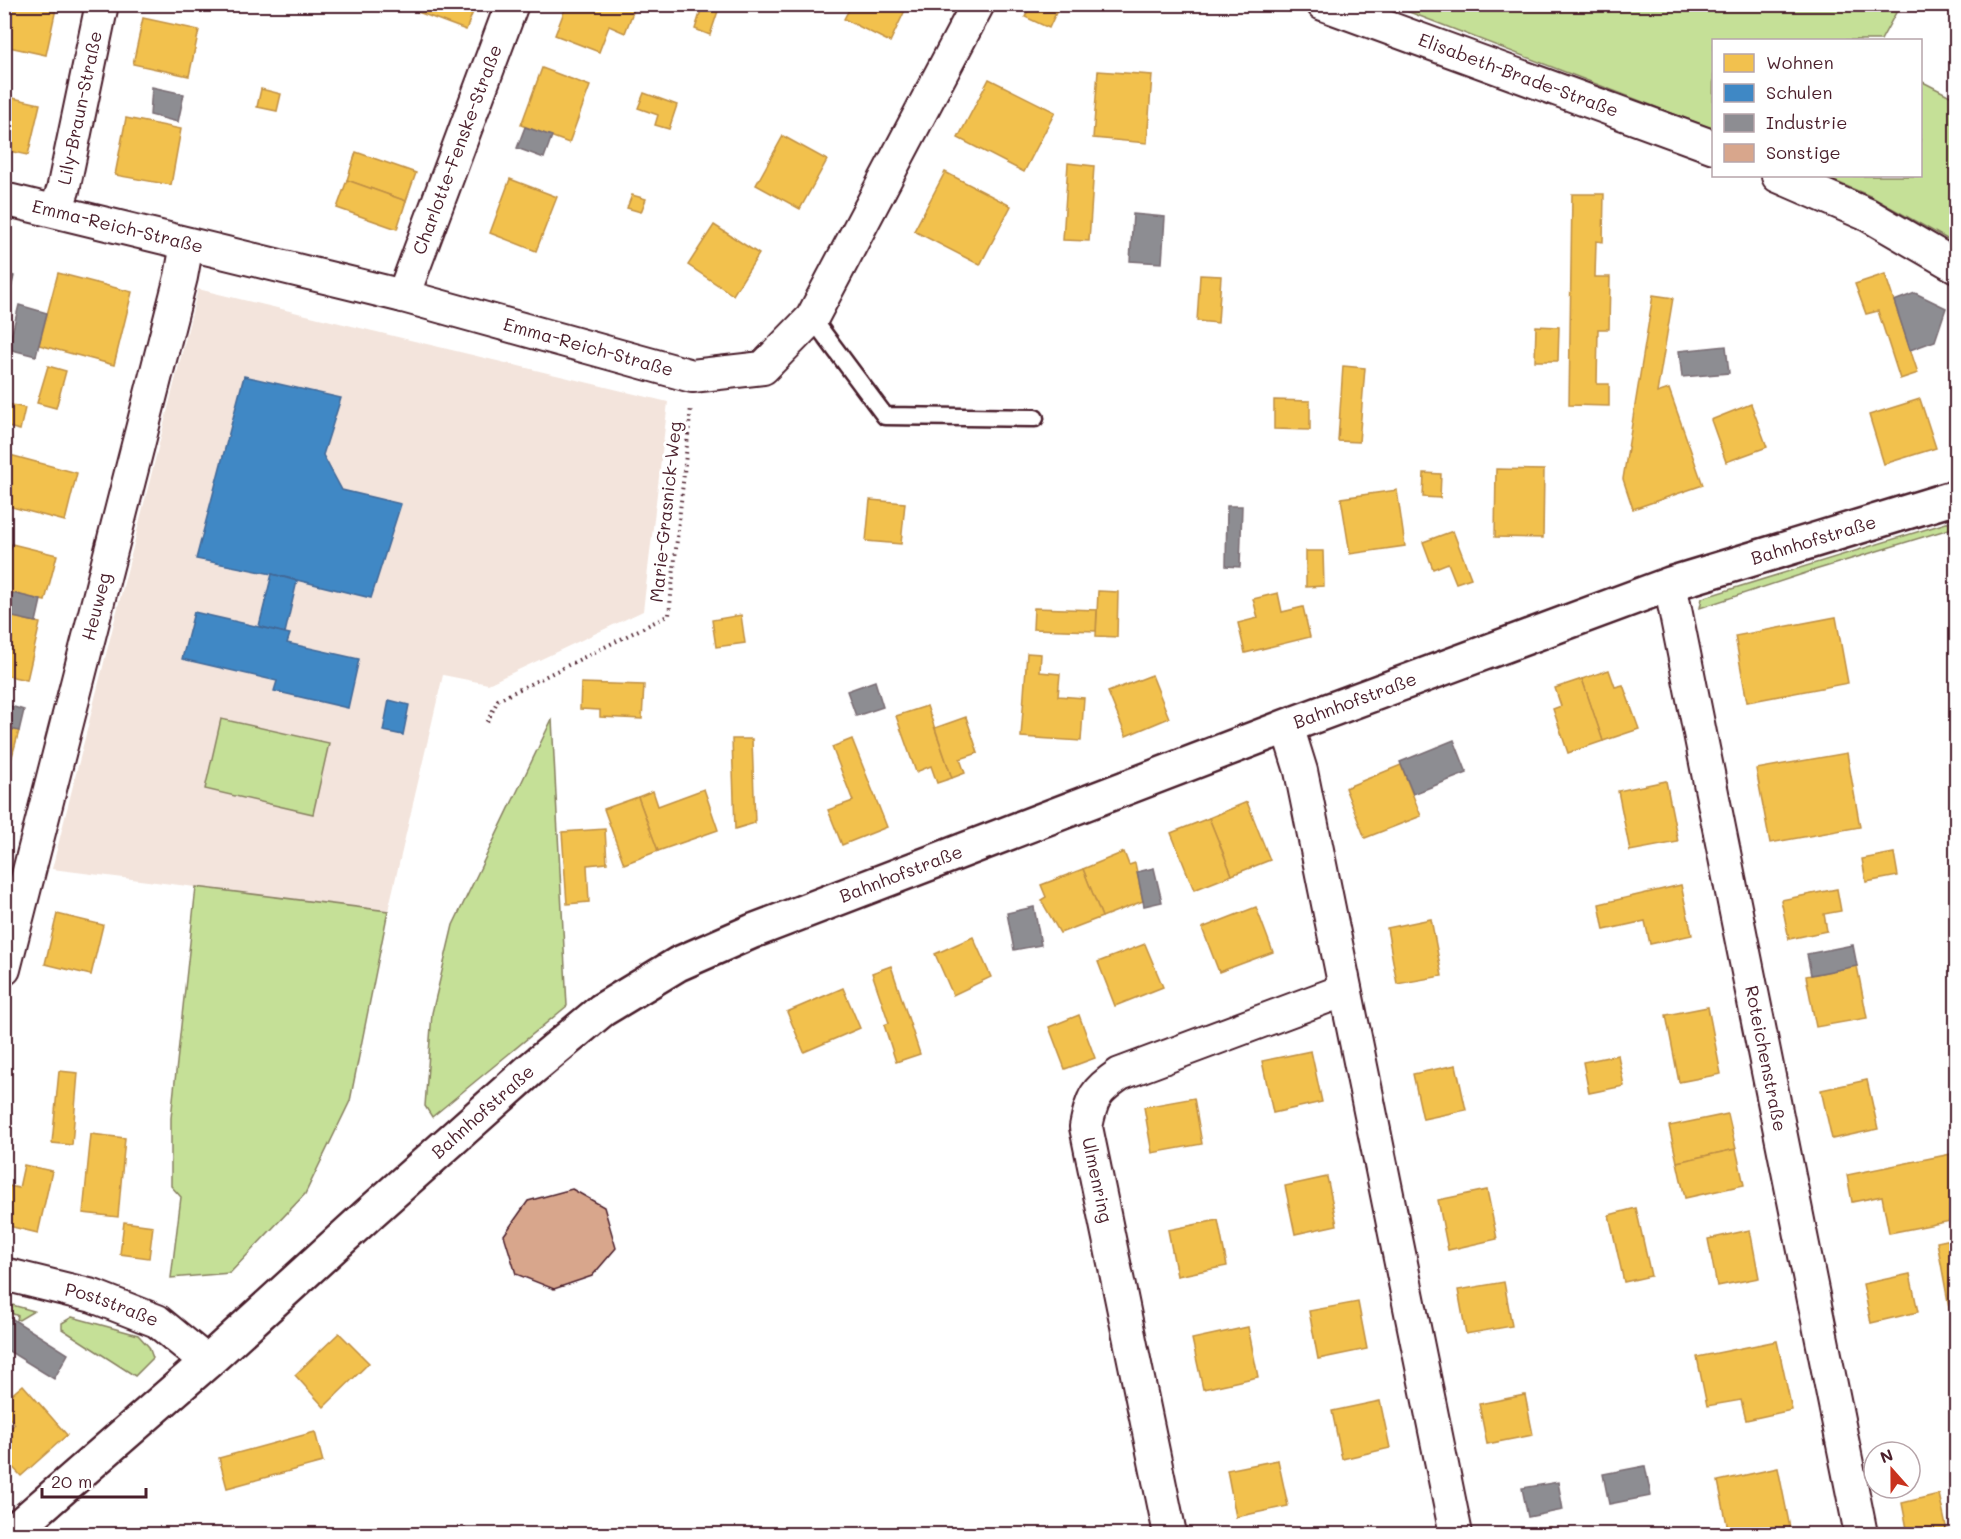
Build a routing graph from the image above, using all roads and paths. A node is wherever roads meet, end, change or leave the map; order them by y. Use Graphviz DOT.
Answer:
graph roads {
  1 [pos="102,4"];
  2 [pos="512,4"];
  3 [pos="978,4"];
  4 [pos="1323,4"];
  5 [pos="1712,147"];
  6 [pos="1780,177"];
  7 [pos="4,199"];
  8 [pos="56,210"];
  9 [pos="187,244"];
  10 [pos="1956,266"];
  11 [pos="402,296"];
  12 [pos="812,318"];
  13 [pos="692,376"];
  14 [pos="1035,418"];
  15 [pos="1956,497"];
  16 [pos="1670,584"];
  17 [pos="487,722"];
  18 [pos="1287,726"];
  19 [pos="4,969"];
  20 [pos="1345,990"];
  21 [pos="4,1274"];
  22 [pos="207,1362"];
  23 [pos="10,1534"];
  24 [pos="1170,1534"];
  25 [pos="1455,1534"];
  26 [pos="1861,1534"];
  1 -- 8 [label="street, Lily-Braun-Straße"];
  2 -- 11 [label="street, Charlotte-Fenske-Straße"];
  3 -- 12 [label="street, Emma-Reich-Straße"];
  4 -- 5 [label="street, Elisabeth-Brade-Straße"];
  6 -- 10 [label="street"];
  7 -- 8 [label="street, Emma-Reich-Straße"];
  8 -- 9 [label="street, Emma-Reich-Straße"];
  9 -- 11 [label="street, Emma-Reich-Straße"];
  9 -- 19 [label="street, Heuweg"];
  11 -- 13 [label="street, Emma-Reich-Straße"];
  12 -- 13 [label="street, Emma-Reich-Straße"];
  12 -- 14 [label="lane"];
  13 -- 17 [label="path, Marie-Grasnick-Weg"];
  15 -- 16 [label="street, Bahnhofstraße"];
  16 -- 18 [label="street, Bahnhofstraße"];
  16 -- 26 [label="street, Roteichenstraße"];
  18 -- 20 [label="street"];
  18 -- 22 [label="street, Bahnhofstraße"];
  20 -- 24 [label="street, Ulmenring"];
  20 -- 25 [label="street"];
  21 -- 22 [label="street, Poststraße"];
  22 -- 23 [label="street, Bahnhofstraße"];
}
